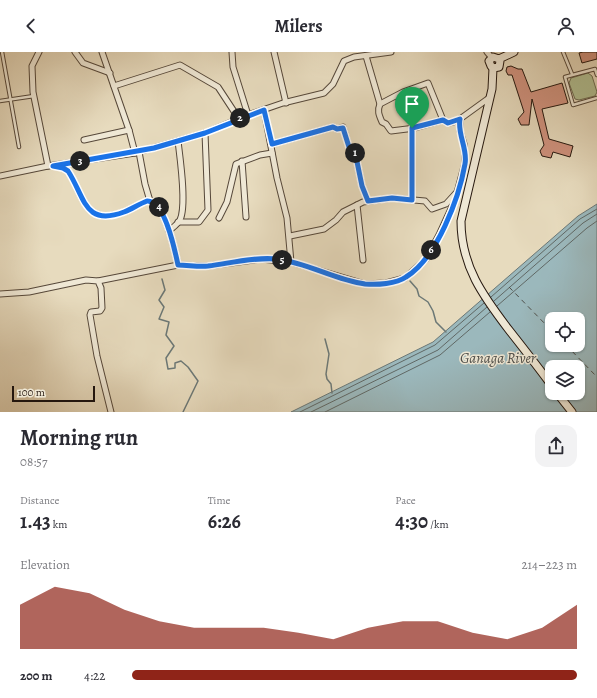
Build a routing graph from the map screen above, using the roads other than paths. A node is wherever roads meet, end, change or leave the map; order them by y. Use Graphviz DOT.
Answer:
graph roads {
  1 [pos="2,52"];
  2 [pos="39,52"];
  3 [pos="75,52"];
  4 [pos="102,52"];
  5 [pos="232,52"];
  6 [pos="274,52"];
  7 [pos="391,52"];
  8 [pos="487,52"];
  9 [pos="514,52"];
  10 [pos="563,52"];
  11 [pos="382,53"];
  12 [pos="366,56"];
  13 [pos="495,58"];
  14 [pos="4,62"];
  15 [pos="0,63"];
  16 [pos="110,73"];
  17 [pos="572,74"];
  18 [pos="597,75"];
  19 [pos="114,86"];
  20 [pos="34,96"];
  21 [pos="489,98"];
  22 [pos="597,98"];
  23 [pos="11,99"];
  24 [pos="0,101"];
  25 [pos="286,102"];
  26 [pos="380,104"];
  27 [pos="264,110"];
  28 [pos="248,115"];
  29 [pos="239,119"];
  30 [pos="460,119"];
  31 [pos="443,120"];
  32 [pos="412,128"];
  33 [pos="130,130"];
  34 [pos="205,133"];
  35 [pos="84,140"];
  36 [pos="178,141"];
  37 [pos="272,144"];
  38 [pos="19,147"];
  39 [pos="137,152"];
  40 [pos="272,153"];
  41 [pos="242,160"];
  42 [pos="51,166"];
  43 [pos="0,176"];
  44 [pos="458,190"];
  45 [pos="412,200"];
  46 [pos="150,201"];
  47 [pos="368,201"];
  48 [pos="357,205"];
  49 [pos="246,217"];
  50 [pos="220,218"];
  51 [pos="178,222"];
  52 [pos="169,231"];
  53 [pos="290,236"];
  54 [pos="363,260"];
  55 [pos="291,262"];
  56 [pos="178,265"];
  57 [pos="98,281"];
  58 [pos="0,294"];
  59 [pos="545,377"];
  60 [pos="563,400"];
  61 [pos="111,412"];
  62 [pos="572,412"];
  1 -- 14 [label="lane"];
  2 -- 20 [label="street"];
  3 -- 16 [label="street"];
  4 -- 16 [label="street"];
  5 -- 28 [label="street"];
  6 -- 25 [label="street"];
  7 -- 11 [label="street"];
  8 -- 13 [label="street"];
  9 -- 13 [label="main road"];
  10 -- 17 [label="lane"];
  11 -- 12 [label="street"];
  12 -- 25 [label="street"];
  12 -- 26 [label="street"];
  13 -- 21 [label="main road"];
  14 -- 15 [label="lane"];
  14 -- 23 [label="lane"];
  16 -- 19 [label="street"];
  17 -- 18 [label="lane"];
  17 -- 22 [label="lane"];
  19 -- 29 [label="street"];
  19 -- 33 [label="street"];
  20 -- 23 [label="lane"];
  20 -- 42 [label="street"];
  21 -- 30 [label="street"];
  21 -- 59 [label="main road"];
  23 -- 24 [label="lane"];
  23 -- 38 [label="lane"];
  25 -- 27 [label="street"];
  26 -- 31 [label="street"];
  26 -- 32 [label="street"];
  27 -- 28 [label="street"];
  27 -- 37 [label="street"];
  28 -- 29 [label="street"];
  29 -- 34 [label="street"];
  30 -- 31 [label="street"];
  30 -- 44 [label="street"];
  31 -- 32 [label="street"];
  32 -- 45 [label="street"];
  33 -- 35 [label="street"];
  33 -- 39 [label="street"];
  34 -- 36 [label="street"];
  34 -- 51 [label="street"];
  36 -- 39 [label="street"];
  36 -- 51 [label="street"];
  37 -- 40 [label="street"];
  37 -- 47 [label="street"];
  39 -- 42 [label="street"];
  39 -- 46 [label="street"];
  40 -- 41 [label="street"];
  40 -- 53 [label="street"];
  41 -- 49 [label="street"];
  41 -- 50 [label="street"];
  42 -- 43 [label="street"];
  42 -- 46 [label="street"];
  44 -- 45 [label="street"];
  44 -- 55 [label="street"];
  45 -- 47 [label="street"];
  46 -- 52 [label="street"];
  47 -- 48 [label="street"];
  48 -- 53 [label="street"];
  48 -- 54 [label="street"];
  51 -- 52 [label="street"];
  52 -- 56 [label="street"];
  53 -- 55 [label="street"];
  55 -- 56 [label="street"];
  56 -- 57 [label="street"];
  57 -- 58 [label="street"];
  57 -- 61 [label="street"];
  60 -- 62 [label="main road"];
}
